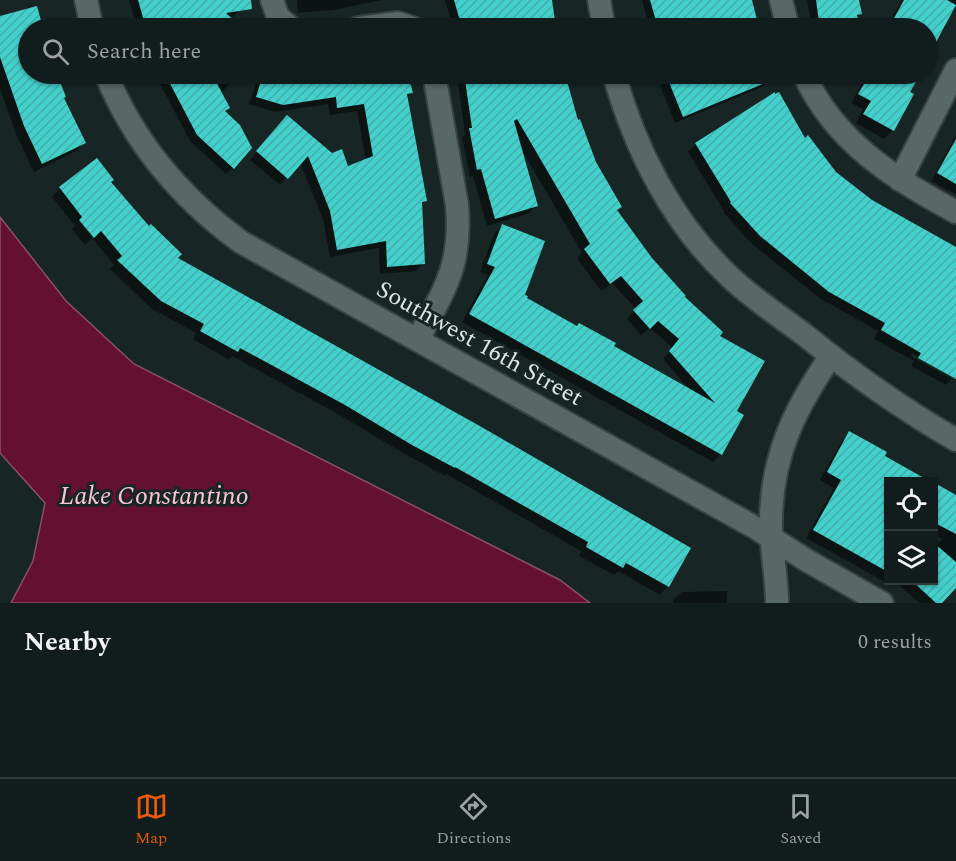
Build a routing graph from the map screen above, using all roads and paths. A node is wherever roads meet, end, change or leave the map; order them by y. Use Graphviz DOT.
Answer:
graph roads {
  1 [pos="86,0"];
  2 [pos="272,0"];
  3 [pos="599,0"];
  4 [pos="781,0"];
  5 [pos="90,18"];
  6 [pos="279,18"];
  7 [pos="602,18"];
  8 [pos="786,18"];
  9 [pos="956,70"];
  10 [pos="110,84"];
  11 [pos="436,84"];
  12 [pos="617,84"];
  13 [pos="810,84"];
  14 [pos="900,180"];
  15 [pos="956,212"];
  16 [pos="417,339"];
  17 [pos="831,356"];
  18 [pos="953,432"];
  19 [pos="772,538"];
  20 [pos="777,603"];
  21 [pos="882,603"];
  1 -- 5 [label="street"];
  2 -- 6 [label="street"];
  3 -- 7 [label="street"];
  4 -- 8 [label="street"];
  9 -- 14 [label="street"];
  10 -- 16 [label="street, Southwest 16th Street"];
  11 -- 16 [label="street"];
  12 -- 17 [label="street"];
  13 -- 14 [label="street"];
  14 -- 15 [label="street"];
  16 -- 19 [label="street, Southwest 16th Street"];
  17 -- 18 [label="street"];
  17 -- 19 [label="street"];
  19 -- 20 [label="street"];
  19 -- 21 [label="street, Southwest 16th Street"];
}
